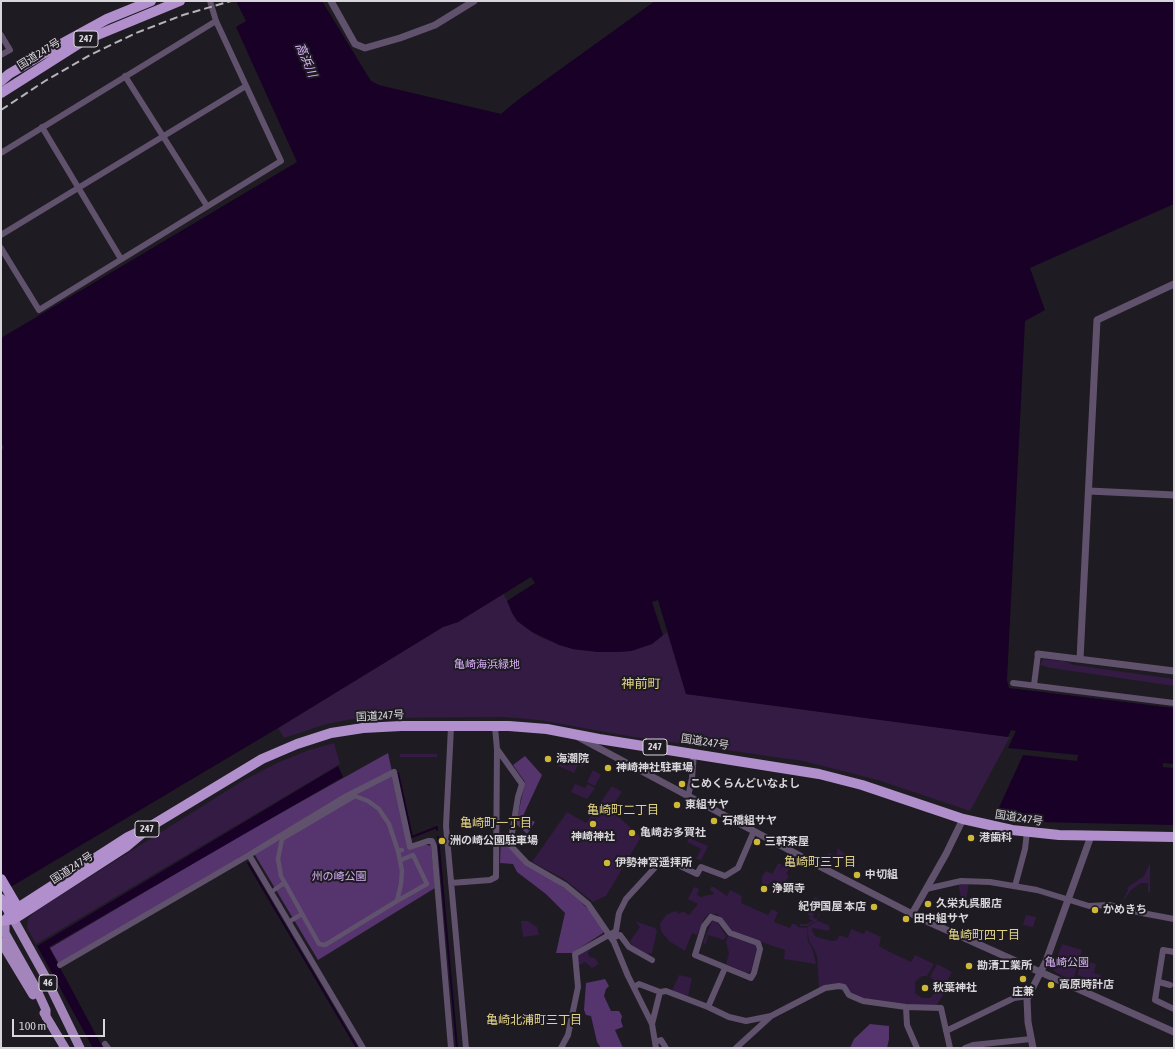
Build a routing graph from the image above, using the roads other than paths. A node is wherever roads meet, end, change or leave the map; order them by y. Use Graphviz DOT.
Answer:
graph roads {
  1 [pos="151,1"];
  2 [pos="180,1"];
  3 [pos="210,1"];
  4 [pos="331,1"];
  5 [pos="474,1"];
  6 [pos="216,21"];
  7 [pos="1,34"];
  8 [pos="1,55"];
  9 [pos="126,76"];
  10 [pos="1,81"];
  11 [pos="246,86"];
  12 [pos="1,94"];
  13 [pos="42,127"];
  14 [pos="164,137"];
  15 [pos="1,153"];
  16 [pos="79,188"];
  17 [pos="207,206"];
  18 [pos="1,235"];
  19 [pos="1,248"];
  20 [pos="121,259"];
  21 [pos="1174,284"];
  22 [pos="1088,491"];
  23 [pos="1174,495"];
  24 [pos="1038,654"];
  25 [pos="1080,659"];
  26 [pos="1174,671"];
  27 [pos="1012,683"];
  28 [pos="1034,685"];
  29 [pos="1174,703"];
  30 [pos="451,727"];
  31 [pos="495,727"];
  32 [pos="574,734"];
  33 [pos="497,749"];
  34 [pos="694,753"];
  35 [pos="688,797"];
  36 [pos="963,819"];
  37 [pos="754,831"];
  38 [pos="1028,832"];
  39 [pos="1091,836"];
  40 [pos="1174,837"];
  41 [pos="249,855"];
  42 [pos="401,860"];
  43 [pos="1,879"];
  44 [pos="284,883"];
  45 [pos="451,883"];
  46 [pos="1015,886"];
  47 [pos="926,889"];
  48 [pos="274,890"];
  49 [pos="3,896"];
  50 [pos="1068,900"];
  51 [pos="397,901"];
  52 [pos="453,909"];
  53 [pos="442,910"];
  54 [pos="302,914"];
  55 [pos="912,914"];
  56 [pos="10,917"];
  57 [pos="1174,919"];
  58 [pos="292,920"];
  59 [pos="611,936"];
  60 [pos="1,942"];
  61 [pos="1174,952"];
  62 [pos="652,960"];
  63 [pos="60,965"];
  64 [pos="725,968"];
  65 [pos="1040,971"];
  66 [pos="1159,982"];
  67 [pos="1170,985"];
  68 [pos="634,986"];
  69 [pos="660,992"];
  70 [pos="1028,996"];
  71 [pos="708,1007"];
  72 [pos="906,1007"];
  73 [pos="1174,1009"];
  74 [pos="771,1016"];
  75 [pos="46,1017"];
  76 [pos="652,1024"];
  77 [pos="946,1031"];
  78 [pos="1174,1032"];
  79 [pos="1031,1039"];
  80 [pos="656,1045"];
  81 [pos="65,1048"];
  82 [pos="80,1048"];
  83 [pos="363,1048"];
  84 [pos="451,1048"];
  85 [pos="466,1048"];
  86 [pos="561,1048"];
  87 [pos="666,1048"];
  88 [pos="736,1048"];
  89 [pos="917,1048"];
  90 [pos="950,1048"];
  91 [pos="965,1048"];
  92 [pos="1033,1048"];
  1 -- 10 [label="highway, 国道247号 / 247"];
  2 -- 12 [label="highway, 国道247号 / 247"];
  3 -- 6 [label="street"];
  4 -- 5 [label="street"];
  6 -- 9 [label="street"];
  6 -- 11 [label="street"];
  7 -- 8 [label="street"];
  9 -- 13 [label="street"];
  9 -- 14 [label="street"];
  11 -- 14 [label="street"];
  11 -- 17 [label="street"];
  13 -- 15 [label="street"];
  13 -- 16 [label="street"];
  14 -- 16 [label="street"];
  14 -- 17 [label="street"];
  16 -- 18 [label="street"];
  16 -- 20 [label="street"];
  17 -- 20 [label="street"];
  19 -- 20 [label="street"];
  21 -- 22 [label="street"];
  22 -- 23 [label="street"];
  22 -- 25 [label="street"];
  24 -- 25 [label="street"];
  24 -- 28 [label="street"];
  25 -- 26 [label="street"];
  27 -- 28 [label="street"];
  28 -- 29 [label="street"];
  30 -- 31 [label="highway, 国道247号 / 247"];
  30 -- 45 [label="street"];
  30 -- 56 [label="highway, 国道247号 / 247"];
  31 -- 32 [label="highway, 国道247号 / 247"];
  31 -- 33 [label="street"];
  32 -- 34 [label="highway, 国道247号 / 247"];
  32 -- 35 [label="street"];
  33 -- 45 [label="street"];
  33 -- 59 [label="street"];
  34 -- 35 [label="street"];
  34 -- 36 [label="highway, 国道247号 / 247"];
  35 -- 37 [label="street"];
  36 -- 38 [label="highway, 国道247号 / 247"];
  36 -- 47 [label="street"];
  37 -- 55 [label="street"];
  37 -- 59 [label="street"];
  38 -- 39 [label="highway, 国道247号 / 247"];
  38 -- 46 [label="street"];
  39 -- 40 [label="highway, 国道247号 / 247"];
  39 -- 50 [label="street"];
  41 -- 53 [label="street"];
  41 -- 63 [label="street"];
  41 -- 83 [label="street"];
  42 -- 44 [label="street"];
  42 -- 51 [label="street"];
  42 -- 51 [label="street"];
  43 -- 49 [label="highway"];
  44 -- 48 [label="street"];
  44 -- 54 [label="street"];
  45 -- 52 [label="street"];
  46 -- 47 [label="street"];
  46 -- 50 [label="street"];
  47 -- 55 [label="street"];
  49 -- 56 [label="highway"];
  50 -- 57 [label="street"];
  50 -- 65 [label="street"];
  51 -- 54 [label="street"];
  52 -- 53 [label="street"];
  52 -- 85 [label="street"];
  53 -- 84 [label="street"];
  54 -- 58 [label="street"];
  55 -- 65 [label="street"];
  56 -- 75 [label="main road, 46"];
  56 -- 82 [label="main road, 46"];
  59 -- 62 [label="street"];
  59 -- 68 [label="street"];
  59 -- 86 [label="street"];
  60 -- 75 [label="main road, 46"];
  61 -- 66 [label="street"];
  64 -- 64 [label="street"];
  64 -- 71 [label="street"];
  65 -- 70 [label="street"];
  65 -- 78 [label="street"];
  66 -- 67 [label="street"];
  66 -- 73 [label="street"];
  68 -- 69 [label="street"];
  68 -- 76 [label="street"];
  69 -- 71 [label="street"];
  69 -- 76 [label="street"];
  70 -- 77 [label="street"];
  70 -- 79 [label="street"];
  71 -- 74 [label="street"];
  72 -- 74 [label="street"];
  72 -- 77 [label="street"];
  72 -- 89 [label="street"];
  74 -- 88 [label="street"];
  75 -- 81 [label="main road, 46"];
  76 -- 80 [label="street"];
  77 -- 90 [label="street"];
  79 -- 91 [label="street"];
  79 -- 92 [label="street"];
  80 -- 87 [label="street"];
}
